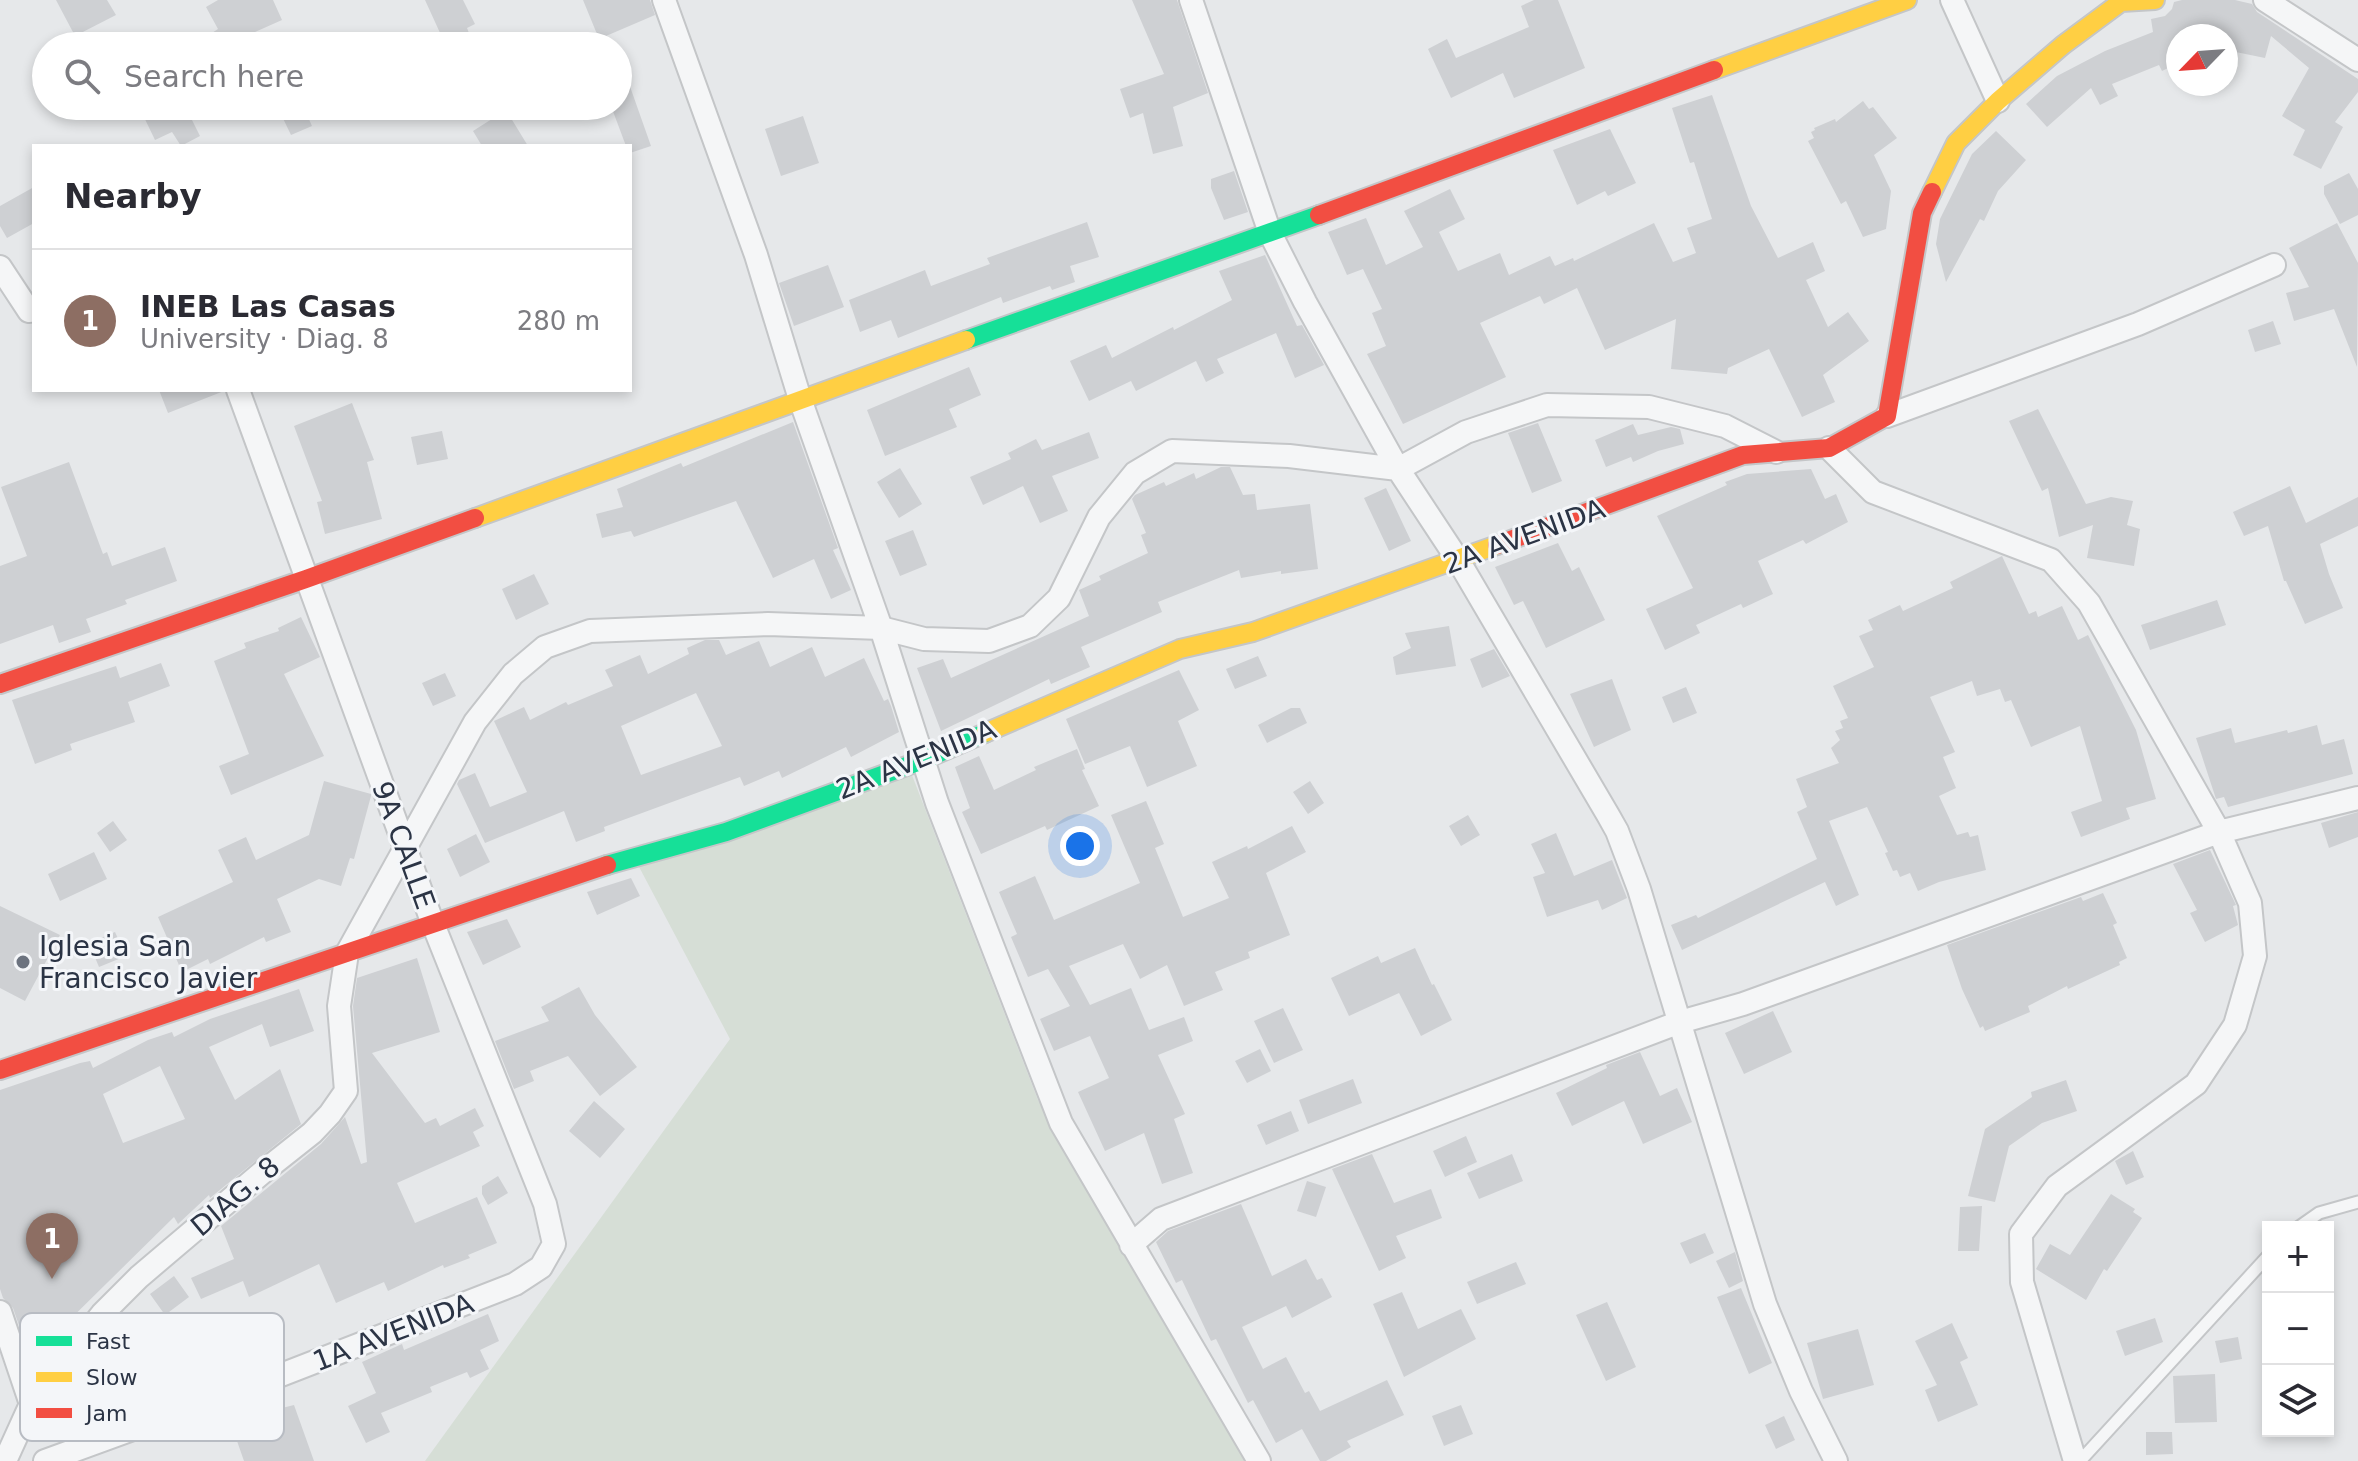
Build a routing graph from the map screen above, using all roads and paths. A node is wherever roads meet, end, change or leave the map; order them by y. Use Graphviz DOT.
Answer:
graph roads {
  1 [pos="664,0"];
  2 [pos="1191,0"];
  3 [pos="1907,0"];
  4 [pos="1952,0"];
  5 [pos="2155,0"];
  6 [pos="2265,0"];
  7 [pos="2358,60"];
  8 [pos="1998,101"];
  9 [pos="1270,233"];
  10 [pos="2274,265"];
  11 [pos="0,267"];
  12 [pos="29,311"];
  13 [pos="239,392"];
  14 [pos="800,399"];
  15 [pos="1887,416"];
  16 [pos="1829,448"];
  17 [pos="1776,452"];
  18 [pos="1398,469"];
  19 [pos="1458,560"];
  20 [pos="306,579"];
  21 [pos="881,628"];
  22 [pos="0,684"];
  23 [pos="923,760"];
  24 [pos="2358,798"];
  25 [pos="2219,832"];
  26 [pos="405,846"];
  27 [pos="433,924"];
  28 [pos="347,953"];
  29 [pos="1680,1022"];
  30 [pos="0,1070"];
  31 [pos="2358,1202"];
  32 [pos="2308,1221"];
  33 [pos="1131,1245"];
  34 [pos="2262,1262"];
  35 [pos="515,1284"];
  36 [pos="0,1312"];
  37 [pos="103,1313"];
  38 [pos="20,1371"];
  39 [pos="284,1374"];
  40 [pos="20,1428"];
  41 [pos="100,1441"];
  42 [pos="5,1461"];
  43 [pos="45,1461"];
  44 [pos="1259,1461"];
  45 [pos="1836,1461"];
  46 [pos="2078,1461"];
  1 -- 14 [label="street"];
  2 -- 9 [label="street"];
  3 -- 9 [label="street"];
  4 -- 8 [label="street"];
  5 -- 8 [label="street"];
  6 -- 7 [label="street"];
  8 -- 15 [label="street"];
  9 -- 14 [label="street"];
  9 -- 18 [label="street"];
  10 -- 15 [label="street"];
  11 -- 12 [label="street"];
  13 -- 20 [label="street, 9A CALLE"];
  14 -- 20 [label="street"];
  14 -- 21 [label="street"];
  15 -- 16 [label="street"];
  16 -- 17 [label="street, 2A AVENIDA"];
  16 -- 25 [label="street"];
  17 -- 18 [label="street"];
  17 -- 19 [label="street, 2A AVENIDA"];
  18 -- 19 [label="street"];
  18 -- 21 [label="street, DIAG. 8"];
  19 -- 23 [label="street, 2A AVENIDA"];
  19 -- 29 [label="street"];
  20 -- 22 [label="street"];
  20 -- 26 [label="street, 9A CALLE"];
  21 -- 23 [label="street"];
  21 -- 26 [label="street, DIAG. 8"];
  23 -- 27 [label="street, 2A AVENIDA"];
  23 -- 33 [label="street"];
  24 -- 25 [label="street"];
  25 -- 29 [label="street"];
  25 -- 46 [label="street"];
  26 -- 27 [label="street, 9A CALLE"];
  26 -- 28 [label="street, DIAG. 8"];
  27 -- 28 [label="street, 2A AVENIDA"];
  27 -- 35 [label="street, 9A CALLE"];
  28 -- 30 [label="street, 2A AVENIDA"];
  28 -- 37 [label="street, DIAG. 8"];
  29 -- 33 [label="street"];
  29 -- 45 [label="street"];
  31 -- 32 [label="lane"];
  33 -- 44 [label="street"];
  34 -- 46 [label="lane"];
  35 -- 39 [label="street, 1A AVENIDA"];
  36 -- 38 [label="street"];
  40 -- 42 [label="street, DIAG. 8"];
  41 -- 43 [label="street, 1A AVENIDA"];
}
